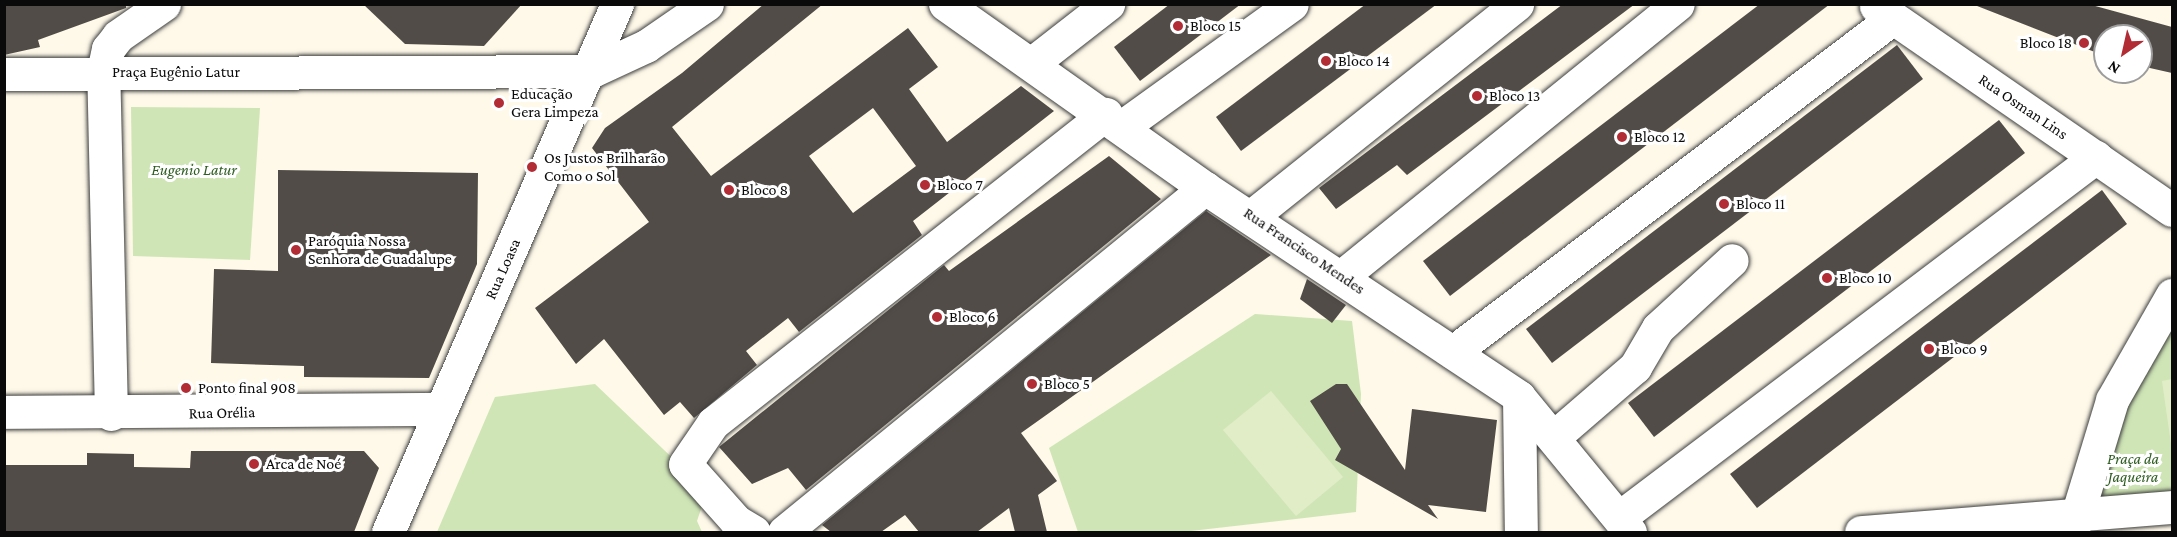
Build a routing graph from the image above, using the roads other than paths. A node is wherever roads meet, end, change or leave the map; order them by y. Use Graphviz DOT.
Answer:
graph roads {
  1 [pos="164,4"];
  2 [pos="617,4"];
  3 [pos="707,4"];
  4 [pos="945,4"];
  5 [pos="1108,4"];
  6 [pos="1292,4"];
  7 [pos="1517,4"];
  8 [pos="1677,4"];
  9 [pos="1884,11"];
  10 [pos="1031,64"];
  11 [pos="591,71"];
  12 [pos="103,72"];
  13 [pos="4,74"];
  14 [pos="1114,120"];
  15 [pos="2096,157"];
  16 [pos="1205,188"];
  17 [pos="2172,210"];
  18 [pos="1252,215"];
  19 [pos="1732,260"];
  20 [pos="1342,276"];
  21 [pos="2172,295"];
  22 [pos="1453,352"];
  23 [pos="1519,397"];
  24 [pos="440,409"];
  25 [pos="4,412"];
  26 [pos="111,414"];
  27 [pos="1555,436"];
  28 [pos="2172,507"];
  29 [pos="2074,523"];
  30 [pos="1625,525"];
  31 [pos="388,532"];
  32 [pos="754,532"];
  33 [pos="784,532"];
  34 [pos="1521,532"];
  35 [pos="1860,532"];
  1 -- 12 [label="street"];
  2 -- 11 [label="street, Rua Loasa"];
  3 -- 11 [label="street"];
  4 -- 10 [label="street, Rua Francisco Mendes"];
  5 -- 10 [label="street"];
  6 -- 14 [label="street"];
  7 -- 18 [label="street"];
  8 -- 20 [label="street"];
  9 -- 15 [label="street, Rua Osman Lins"];
  9 -- 22 [label="street"];
  10 -- 14 [label="street, Rua Francisco Mendes"];
  11 -- 12 [label="street, Praça Eugênio Latur"];
  11 -- 24 [label="street, Rua Loasa"];
  12 -- 13 [label="street"];
  12 -- 26 [label="street, Praça Eugênio Latur"];
  14 -- 16 [label="street, Rua Francisco Mendes"];
  14 -- 32 [label="street"];
  15 -- 17 [label="street, Rua Osman Lins"];
  15 -- 30 [label="street"];
  16 -- 18 [label="street, Rua Francisco Mendes"];
  16 -- 33 [label="street"];
  18 -- 20 [label="street, Rua Francisco Mendes"];
  19 -- 27 [label="street"];
  20 -- 22 [label="street, Rua Francisco Mendes"];
  21 -- 29 [label="street"];
  22 -- 23 [label="street, Rua Francisco Mendes"];
  23 -- 27 [label="street, Rua Francisco Mendes"];
  23 -- 34 [label="street"];
  24 -- 26 [label="street, Rua Orélia"];
  24 -- 31 [label="street, Rua Loasa"];
  25 -- 26 [label="street, Rua Orélia"];
  27 -- 30 [label="street, Rua Francisco Mendes"];
  28 -- 29 [label="street"];
  29 -- 35 [label="street"];
}
